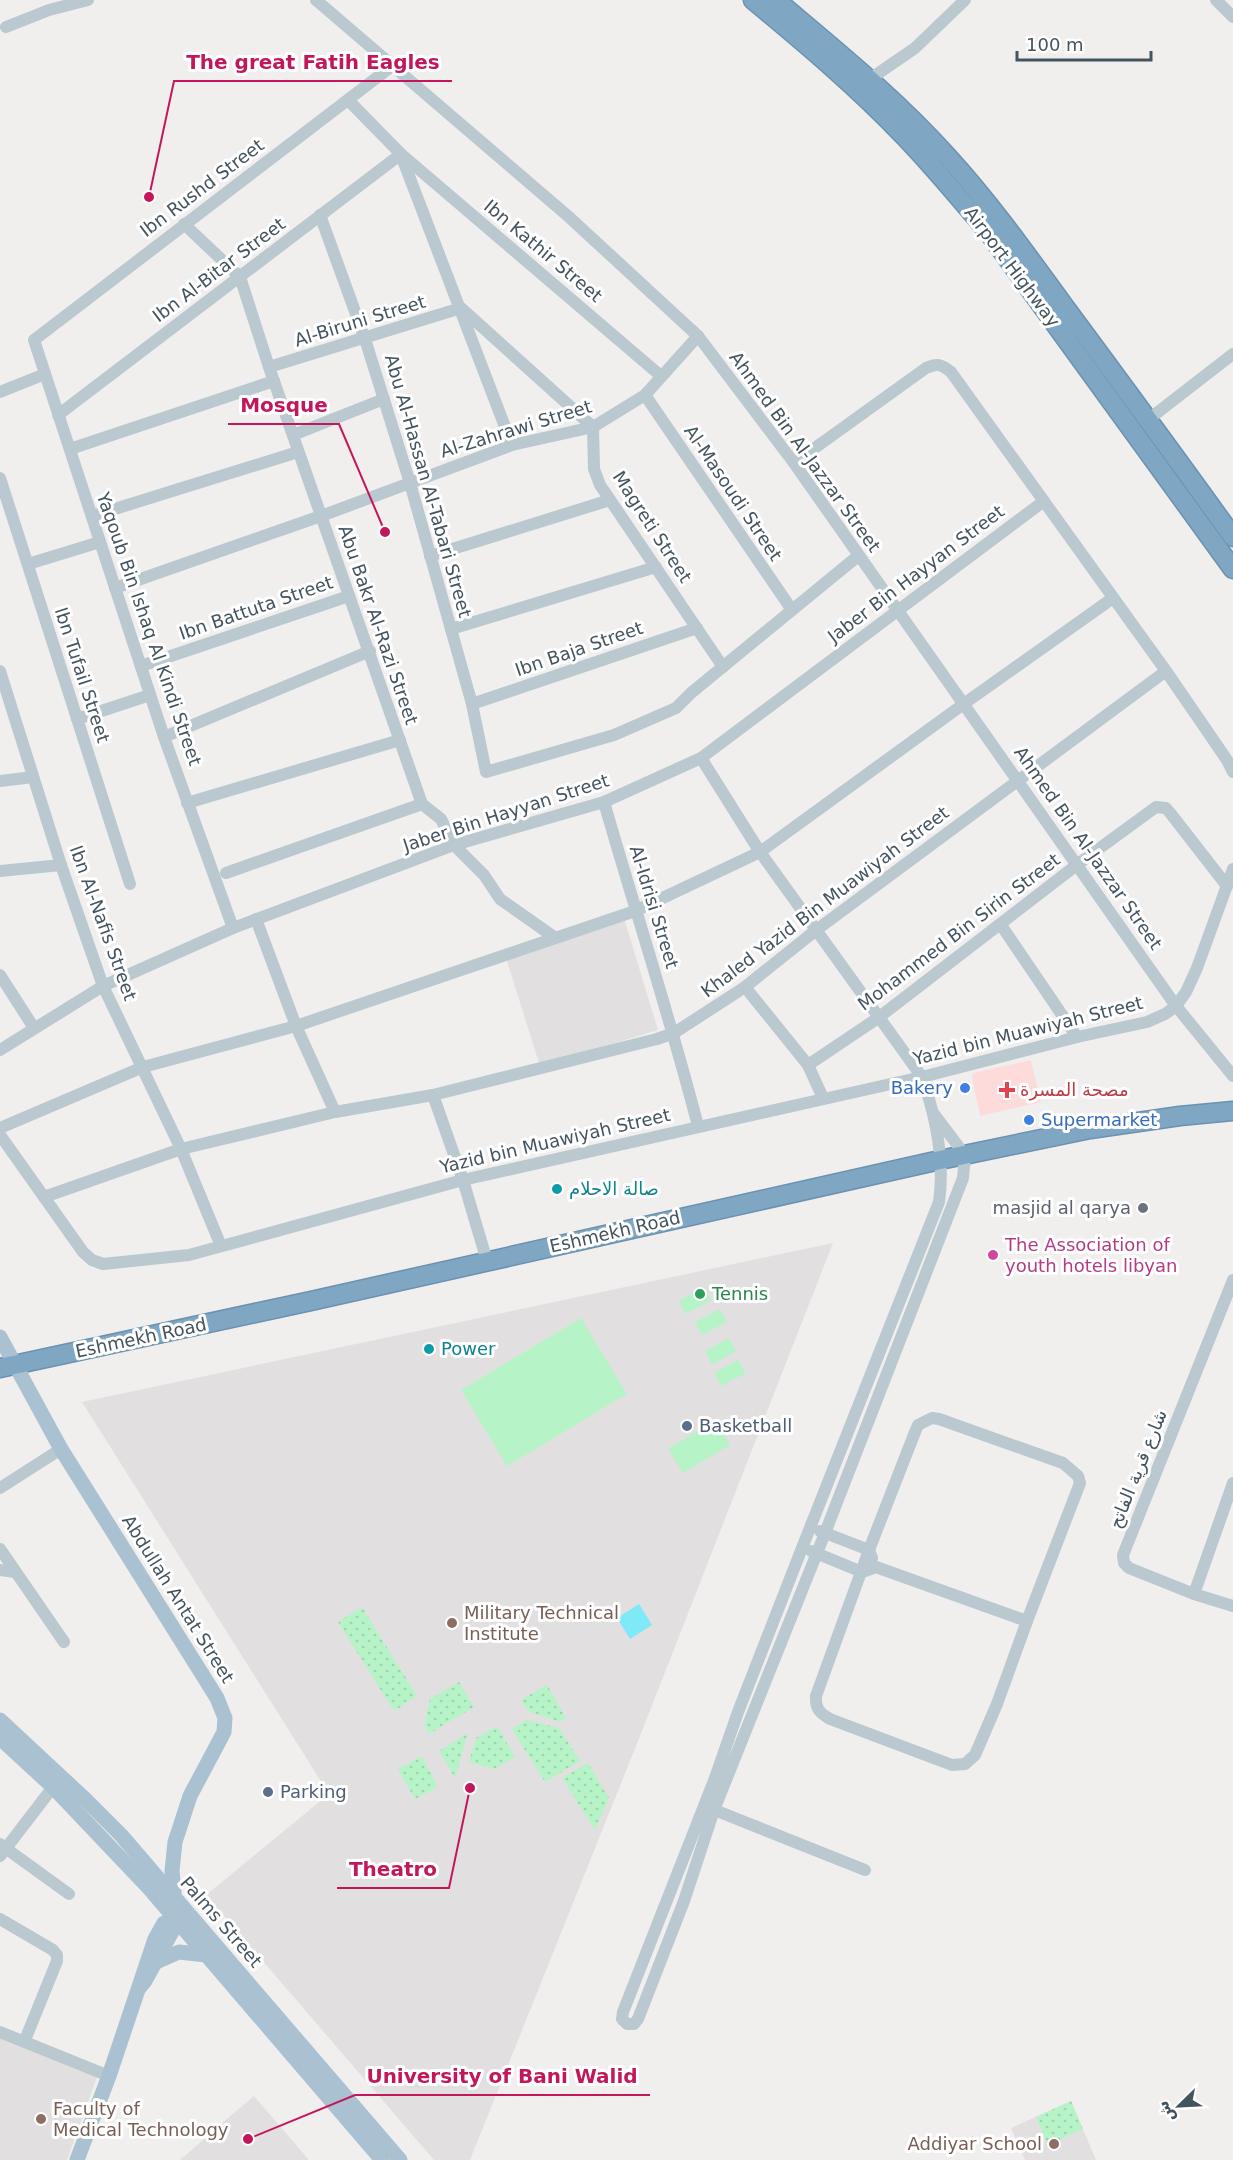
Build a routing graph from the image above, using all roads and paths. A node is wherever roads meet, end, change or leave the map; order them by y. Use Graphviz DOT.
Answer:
graph roads {
  1 [pos="87,0"];
  2 [pos="316,0"];
  3 [pos="753,0"];
  4 [pos="776,0"];
  5 [pos="965,0"];
  6 [pos="1216,0"];
  7 [pos="55,4"];
  8 [pos="1233,17"];
  9 [pos="6,27"];
  10 [pos="392,66"];
  11 [pos="870,79"];
  12 [pos="348,100"];
  13 [pos="401,154"];
  14 [pos="320,215"];
  15 [pos="184,224"];
  16 [pos="240,277"];
  17 [pos="461,308"];
  18 [pos="698,336"];
  19 [pos="365,339"];
  20 [pos="34,340"];
  21 [pos="1233,354"];
  22 [pos="269,367"];
  23 [pos="45,374"];
  24 [pos="662,376"];
  25 [pos="274,381"];
  26 [pos="0,392"];
  27 [pos="645,395"];
  28 [pos="384,399"];
  29 [pos="58,415"];
  30 [pos="1149,420"];
  31 [pos="593,428"];
  32 [pos="293,435"];
  33 [pos="512,445"];
  34 [pos="70,449"];
  35 [pos="298,452"];
  36 [pos="794,463"];
  37 [pos="0,477"];
  38 [pos="410,483"];
  39 [pos="610,500"];
  40 [pos="1044,501"];
  41 [pos="92,516"];
  42 [pos="321,516"];
  43 [pos="1233,537"];
  44 [pos="100,542"];
  45 [pos="430,556"];
  46 [pos="858,556"];
  47 [pos="28,564"];
  48 [pos="656,567"];
  49 [pos="1233,569"];
  50 [pos="115,588"];
  51 [pos="349,596"];
  52 [pos="1113,598"];
  53 [pos="792,610"];
  54 [pos="897,610"];
  55 [pos="697,628"];
  56 [pos="451,630"];
  57 [pos="370,651"];
  58 [pos="141,666"];
  59 [pos="723,668"];
  60 [pos="0,671"];
  61 [pos="1166,671"];
  62 [pos="150,694"];
  63 [pos="965,703"];
  64 [pos="472,704"];
  65 [pos="77,719"];
  66 [pos="164,737"];
  67 [pos="400,740"];
  68 [pos="701,758"];
  69 [pos="1233,772"];
  70 [pos="33,777"];
  71 [pos="1019,780"];
  72 [pos="0,781"];
  73 [pos="188,802"];
  74 [pos="604,802"];
  75 [pos="422,804"];
  76 [pos="454,845"];
  77 [pos="760,852"];
  78 [pos="1078,864"];
  79 [pos="61,865"];
  80 [pos="1233,869"];
  81 [pos="0,871"];
  82 [pos="226,873"];
  83 [pos="130,884"];
  84 [pos="1227,886"];
  85 [pos="635,910"];
  86 [pos="256,919"];
  87 [pos="1001,925"];
  88 [pos="233,928"];
  89 [pos="815,931"];
  90 [pos="554,937"];
  91 [pos="0,975"];
  92 [pos="103,986"];
  93 [pos="745,987"];
  94 [pos="1176,1006"];
  95 [pos="878,1018"];
  96 [pos="296,1026"];
  97 [pos="34,1028"];
  98 [pos="674,1033"];
  99 [pos="1077,1037"];
  100 [pos="0,1050"];
  101 [pos="808,1065"];
  102 [pos="143,1067"];
  103 [pos="1233,1076"];
  104 [pos="922,1077"];
  105 [pos="433,1095"];
  106 [pos="824,1098"];
  107 [pos="1233,1111"];
  108 [pos="335,1112"];
  109 [pos="934,1114"];
  110 [pos="698,1126"];
  111 [pos="0,1128"];
  112 [pos="0,1135"];
  113 [pos="181,1149"];
  114 [pos="965,1155"];
  115 [pos="940,1160"];
  116 [pos="463,1180"];
  117 [pos="44,1197"];
  118 [pos="221,1246"];
  119 [pos="488,1261"];
  120 [pos="1233,1280"];
  121 [pos="0,1337"];
  122 [pos="7,1366"];
  123 [pos="61,1449"];
  124 [pos="1233,1483"];
  125 [pos="0,1488"];
  126 [pos="810,1527"];
  127 [pos="825,1533"];
  128 [pos="802,1548"];
  129 [pos="0,1549"];
  130 [pos="868,1550"];
  131 [pos="817,1553"];
  132 [pos="876,1567"];
  133 [pos="0,1570"];
  134 [pos="15,1572"];
  135 [pos="862,1572"];
  136 [pos="1194,1594"];
  137 [pos="1233,1606"];
  138 [pos="1027,1620"];
  139 [pos="64,1642"];
  140 [pos="0,1720"];
  141 [pos="0,1738"];
  142 [pos="53,1787"];
  143 [pos="708,1807"];
  144 [pos="2,1850"];
  145 [pos="865,1870"];
  146 [pos="150,1888"];
  147 [pos="69,1894"];
  148 [pos="668,1896"];
  149 [pos="174,1898"];
  150 [pos="684,1901"];
  151 [pos="181,1916"];
  152 [pos="0,1919"];
  153 [pos="158,1933"];
  154 [pos="206,1955"];
  155 [pos="154,1963"];
  156 [pos="140,1987"];
  157 [pos="0,2032"];
  158 [pos="25,2040"];
  159 [pos="109,2076"];
  160 [pos="77,2160"];
  161 [pos="382,2160"];
  162 [pos="400,2160"];
  1 -- 7 [label="street"];
  2 -- 10 [label="street, Ahmed Bin Al-Jazzar Street"];
  3 -- 49 [label="highway, Airport Highway"];
  4 -- 11 [label="highway, Airport Highway"];
  5 -- 11 [label="street"];
  6 -- 8 [label="street"];
  7 -- 9 [label="street"];
  10 -- 12 [label="street, Ibn Rushd Street"];
  10 -- 18 [label="street, Ahmed Bin Al-Jazzar Street"];
  11 -- 30 [label="highway, Airport Highway"];
  12 -- 13 [label="street, Ibn Kathir Street"];
  12 -- 15 [label="street, Ibn Rushd Street"];
  13 -- 14 [label="street, Ibn Al-Bitar Street"];
  13 -- 17 [label="street"];
  13 -- 24 [label="street, Ibn Kathir Street"];
  14 -- 16 [label="street, Ibn Al-Bitar Street"];
  14 -- 19 [label="street, Abu Al-Hassan Al-Tabari Street"];
  15 -- 16 [label="street"];
  15 -- 20 [label="street, Ibn Rushd Street"];
  16 -- 22 [label="street, Abu Bakr Al-Razi Street"];
  16 -- 29 [label="street, Ibn Al-Bitar Street"];
  17 -- 19 [label="street, Al-Biruni Street"];
  17 -- 31 [label="street"];
  17 -- 33 [label="street"];
  18 -- 24 [label="street, Al-Zahrawi Street"];
  18 -- 36 [label="street, Ahmed Bin Al-Jazzar Street"];
  19 -- 22 [label="street, Al-Biruni Street"];
  19 -- 28 [label="street, Abu Al-Hassan Al-Tabari Street"];
  20 -- 23 [label="street, Yaqoub Bin Ishaq Al Kindi Street"];
  21 -- 30 [label="street"];
  22 -- 25 [label="street, Abu Bakr Al-Razi Street"];
  23 -- 26 [label="street"];
  23 -- 29 [label="street, Yaqoub Bin Ishaq Al Kindi Street"];
  24 -- 27 [label="street, Al-Zahrawi Street"];
  25 -- 32 [label="street, Abu Bakr Al-Razi Street"];
  25 -- 34 [label="street"];
  27 -- 31 [label="street, Al-Zahrawi Street"];
  27 -- 53 [label="street, Al-Masoudi Street"];
  28 -- 32 [label="street"];
  28 -- 38 [label="street, Abu Al-Hassan Al-Tabari Street"];
  29 -- 34 [label="street, Yaqoub Bin Ishaq Al Kindi Street"];
  30 -- 43 [label="highway, Airport Highway"];
  31 -- 33 [label="street, Al-Zahrawi Street"];
  31 -- 39 [label="street, Magreti Street"];
  32 -- 35 [label="street, Abu Bakr Al-Razi Street"];
  33 -- 38 [label="street, Al-Zahrawi Street"];
  34 -- 41 [label="street, Yaqoub Bin Ishaq Al Kindi Street"];
  35 -- 41 [label="street"];
  35 -- 42 [label="street, Abu Bakr Al-Razi Street"];
  36 -- 40 [label="street"];
  36 -- 46 [label="street, Ahmed Bin Al-Jazzar Street"];
  37 -- 47 [label="street, Ibn Tufail Street"];
  38 -- 42 [label="street, Al-Zahrawi Street"];
  38 -- 45 [label="street, Abu Al-Hassan Al-Tabari Street"];
  39 -- 45 [label="street"];
  39 -- 48 [label="street, Magreti Street"];
  40 -- 52 [label="street"];
  40 -- 54 [label="street, Jaber Bin Hayyan Street"];
  41 -- 44 [label="street, Yaqoub Bin Ishaq Al Kindi Street"];
  42 -- 50 [label="street, Al-Zahrawi Street"];
  42 -- 51 [label="street, Abu Bakr Al-Razi Street"];
  44 -- 47 [label="street"];
  44 -- 50 [label="street, Yaqoub Bin Ishaq Al Kindi Street"];
  45 -- 56 [label="street, Abu Al-Hassan Al-Tabari Street"];
  46 -- 53 [label="street"];
  46 -- 54 [label="street, Ahmed Bin Al-Jazzar Street"];
  47 -- 65 [label="street, Ibn Tufail Street"];
  48 -- 55 [label="street, Magreti Street"];
  48 -- 56 [label="street"];
  50 -- 58 [label="street, Yaqoub Bin Ishaq Al Kindi Street"];
  51 -- 57 [label="street, Abu Bakr Al-Razi Street"];
  51 -- 58 [label="street, Ibn Battuta Street"];
  52 -- 61 [label="street"];
  52 -- 63 [label="street"];
  53 -- 59 [label="street"];
  54 -- 63 [label="street, Ahmed Bin Al-Jazzar Street"];
  54 -- 68 [label="street, Jaber Bin Hayyan Street"];
  55 -- 59 [label="street, Magreti Street"];
  55 -- 64 [label="street, Ibn Baja Street"];
  56 -- 64 [label="street, Abu Al-Hassan Al-Tabari Street"];
  57 -- 66 [label="street"];
  57 -- 67 [label="street, Abu Bakr Al-Razi Street"];
  58 -- 62 [label="street, Yaqoub Bin Ishaq Al Kindi Street"];
  59 -- 64 [label="street, Abu Al-Hassan Al-Tabari Street"];
  60 -- 70 [label="street, Ibn Al-Nafis Street"];
  61 -- 69 [label="street"];
  61 -- 71 [label="street, Khaled Yazid Bin Muawiyah Street"];
  62 -- 65 [label="street"];
  62 -- 66 [label="street, Yaqoub Bin Ishaq Al Kindi Street"];
  63 -- 71 [label="street, Ahmed Bin Al-Jazzar Street"];
  63 -- 77 [label="street"];
  65 -- 83 [label="street, Ibn Tufail Street"];
  66 -- 73 [label="street, Yaqoub Bin Ishaq Al Kindi Street"];
  67 -- 73 [label="street"];
  67 -- 75 [label="street, Abu Bakr Al-Razi Street"];
  68 -- 74 [label="street, Jaber Bin Hayyan Street"];
  68 -- 77 [label="street"];
  70 -- 72 [label="street"];
  70 -- 79 [label="street, Ibn Al-Nafis Street"];
  71 -- 78 [label="street, Ahmed Bin Al-Jazzar Street"];
  71 -- 89 [label="street, Khaled Yazid Bin Muawiyah Street"];
  73 -- 88 [label="street, Yaqoub Bin Ishaq Al Kindi Street"];
  74 -- 76 [label="street, Jaber Bin Hayyan Street"];
  74 -- 85 [label="street, Al-Idrisi Street"];
  75 -- 76 [label="street, Abu Bakr Al-Razi Street"];
  75 -- 82 [label="street"];
  76 -- 86 [label="street, Jaber Bin Hayyan Street"];
  76 -- 90 [label="street, Abu Bakr Al-Razi Street"];
  77 -- 85 [label="street"];
  77 -- 89 [label="street"];
  78 -- 84 [label="street, Mohammed Bin Sirin Street"];
  78 -- 87 [label="street, Mohammed Bin Sirin Street"];
  78 -- 94 [label="street, Ahmed Bin Al-Jazzar Street"];
  79 -- 81 [label="street"];
  79 -- 92 [label="street, Ibn Al-Nafis Street"];
  80 -- 84 [label="street"];
  84 -- 94 [label="street"];
  85 -- 90 [label="street"];
  85 -- 98 [label="street, Al-Idrisi Street"];
  86 -- 88 [label="street, Jaber Bin Hayyan Street"];
  86 -- 96 [label="street"];
  87 -- 95 [label="street, Mohammed Bin Sirin Street"];
  87 -- 99 [label="street"];
  88 -- 92 [label="street, Jaber Bin Hayyan Street"];
  89 -- 93 [label="street, Khaled Yazid Bin Muawiyah Street"];
  89 -- 95 [label="street"];
  90 -- 96 [label="street"];
  91 -- 97 [label="street"];
  92 -- 97 [label="street, Jaber Bin Hayyan Street"];
  92 -- 102 [label="street, Ibn Al-Nafis Street"];
  93 -- 98 [label="street, Khaled Yazid Bin Muawiyah Street"];
  93 -- 101 [label="street"];
  94 -- 99 [label="street, Yazid bin Muawiyah Street"];
  94 -- 103 [label="street, Ahmed Bin Al-Jazzar Street"];
  95 -- 101 [label="street, Mohammed Bin Sirin Street"];
  95 -- 104 [label="street"];
  96 -- 102 [label="street"];
  96 -- 108 [label="street"];
  97 -- 100 [label="street, Jaber Bin Hayyan Street"];
  98 -- 105 [label="street, Khaled Yazid Bin Muawiyah Street"];
  98 -- 110 [label="street, Al-Idrisi Street"];
  99 -- 104 [label="street, Yazid bin Muawiyah Street"];
  101 -- 106 [label="street"];
  102 -- 111 [label="street"];
  102 -- 113 [label="street, Ibn Al-Nafis Street"];
  104 -- 106 [label="street, Yazid bin Muawiyah Street"];
  104 -- 109 [label="street"];
  105 -- 108 [label="street, Khaled Yazid Bin Muawiyah Street"];
  105 -- 116 [label="street"];
  106 -- 110 [label="street, Yazid bin Muawiyah Street"];
  107 -- 114 [label="highway, Eshmekh Road"];
  108 -- 113 [label="street, Khaled Yazid Bin Muawiyah Street"];
  109 -- 114 [label="street"];
  109 -- 115 [label="street"];
  110 -- 116 [label="street, Yazid bin Muawiyah Street"];
  112 -- 117 [label="street, Yazid bin Muawiyah Street"];
  113 -- 117 [label="street, Khaled Yazid Bin Muawiyah Street"];
  113 -- 118 [label="street, Ibn Al-Nafis Street"];
  114 -- 115 [label="highway, Eshmekh Road"];
  114 -- 127 [label="street"];
  115 -- 119 [label="highway, Eshmekh Road"];
  115 -- 126 [label="street"];
  116 -- 118 [label="street, Yazid bin Muawiyah Street"];
  116 -- 119 [label="street"];
  117 -- 118 [label="street, Yazid bin Muawiyah Street"];
  119 -- 122 [label="highway, Eshmekh Road"];
  120 -- 136 [label="street, شارع قرية الفاتح"];
  121 -- 122 [label="main road, Abdullah Antat Street"];
  122 -- 123 [label="main road, Abdullah Antat Street"];
  123 -- 125 [label="street"];
  123 -- 149 [label="main road, Abdullah Antat Street"];
  124 -- 136 [label="street"];
  126 -- 127 [label="street"];
  126 -- 128 [label="street"];
  127 -- 130 [label="street"];
  127 -- 131 [label="street"];
  128 -- 131 [label="street"];
  128 -- 143 [label="street"];
  129 -- 134 [label="street"];
  130 -- 132 [label="street"];
  130 -- 135 [label="street"];
  130 -- 138 [label="street"];
  131 -- 135 [label="street"];
  131 -- 143 [label="street"];
  132 -- 135 [label="street"];
  132 -- 138 [label="street"];
  133 -- 134 [label="street"];
  134 -- 139 [label="street"];
  135 -- 138 [label="street"];
  136 -- 137 [label="street, شارع قرية الفاتح"];
  140 -- 149 [label="main road, Palms Street"];
  141 -- 142 [label="main road, Palms Street"];
  142 -- 144 [label="street"];
  142 -- 146 [label="main road, Palms Street"];
  143 -- 145 [label="street"];
  143 -- 148 [label="street"];
  143 -- 150 [label="street"];
  144 -- 147 [label="street"];
  146 -- 151 [label="main road, Palms Street"];
  146 -- 153 [label="main road"];
  148 -- 150 [label="street"];
  148 -- 150 [label="street"];
  149 -- 151 [label="main road, Palms Street"];
  151 -- 153 [label="main road"];
  151 -- 154 [label="main road, Palms Street"];
  151 -- 155 [label="main road"];
  151 -- 162 [label="main road, Palms Street"];
  152 -- 158 [label="street"];
  153 -- 156 [label="main road"];
  154 -- 155 [label="main road"];
  154 -- 161 [label="main road, Palms Street"];
  155 -- 156 [label="main road"];
  156 -- 159 [label="main road"];
  157 -- 158 [label="street"];
  158 -- 159 [label="street"];
  159 -- 160 [label="main road"];
}
